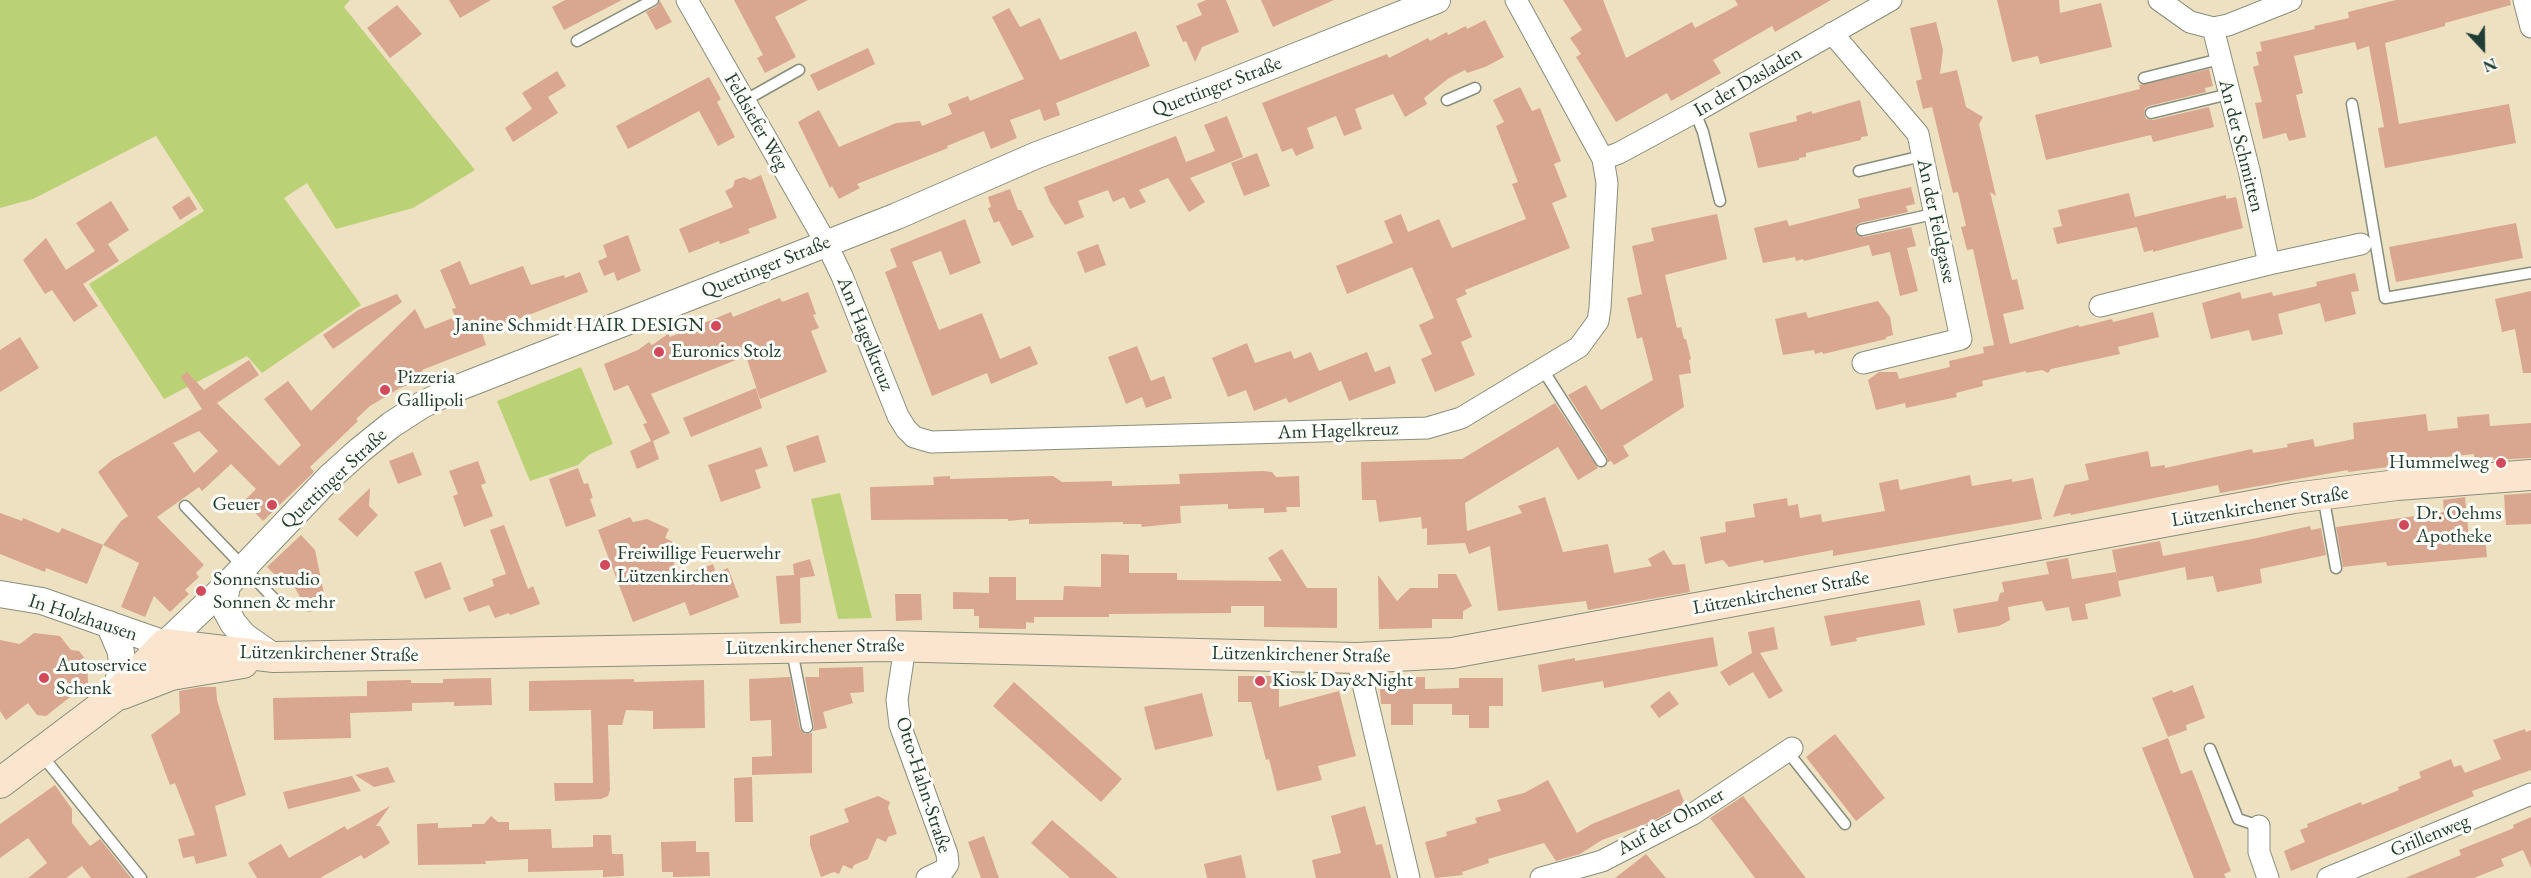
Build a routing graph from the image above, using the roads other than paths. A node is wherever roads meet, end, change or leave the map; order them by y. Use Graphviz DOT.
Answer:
graph roads {
  1 [pos="653,0"];
  2 [pos="687,0"];
  3 [pos="1437,0"];
  4 [pos="1516,0"];
  5 [pos="1890,0"];
  6 [pos="2158,0"];
  7 [pos="2291,0"];
  8 [pos="2524,0"];
  9 [pos="2531,27"];
  10 [pos="2213,28"];
  11 [pos="1832,33"];
  12 [pos="577,41"];
  13 [pos="2220,59"];
  14 [pos="799,70"];
  15 [pos="2144,78"];
  16 [pos="1475,88"];
  17 [pos="2229,94"];
  18 [pos="1447,100"];
  19 [pos="744,101"];
  20 [pos="2352,104"];
  21 [pos="1695,112"];
  22 [pos="2151,113"];
  23 [pos="1922,156"];
  24 [pos="1603,159"];
  25 [pos="1859,171"];
  26 [pos="1720,201"];
  27 [pos="1933,214"];
  28 [pos="1862,230"];
  29 [pos="826,243"];
  30 [pos="2361,244"];
  31 [pos="2269,264"];
  32 [pos="2531,273"];
  33 [pos="2100,306"];
  34 [pos="1863,363"];
  35 [pos="1543,370"];
  36 [pos="1601,461"];
  37 [pos="2531,475"];
  38 [pos="2323,495"];
  39 [pos="185,506"];
  40 [pos="2336,568"];
  41 [pos="235,576"];
  42 [pos="0,594"];
  43 [pos="278,603"];
  44 [pos="109,624"];
  45 [pos="165,644"];
  46 [pos="905,646"];
  47 [pos="791,647"];
  48 [pos="274,657"];
  49 [pos="1357,658"];
  50 [pos="114,697"];
  51 [pos="807,727"];
  52 [pos="2210,749"];
  53 [pos="1789,750"];
  54 [pos="40,753"];
  55 [pos="0,783"];
  56 [pos="2531,794"];
  57 [pos="1845,824"];
  58 [pos="2259,826"];
  59 [pos="951,871"];
  60 [pos="141,878"];
  61 [pos="927,878"];
  62 [pos="1409,878"];
  63 [pos="1541,878"];
  64 [pos="2268,878"];
  65 [pos="2328,878"];
  1 -- 12 [label="lane"];
  2 -- 19 [label="street, Feldsiefer Weg"];
  3 -- 29 [label="street, Quettinger Straße"];
  4 -- 24 [label="street, Am Hagelkreuz"];
  5 -- 11 [label="street, In der Dasladen"];
  6 -- 10 [label="street"];
  7 -- 10 [label="street"];
  8 -- 9 [label="street"];
  10 -- 13 [label="street, An der Schmitten"];
  11 -- 21 [label="street, In der Dasladen"];
  11 -- 23 [label="street, An der Feldgasse"];
  13 -- 15 [label="lane"];
  13 -- 17 [label="street, An der Schmitten"];
  14 -- 19 [label="lane"];
  16 -- 18 [label="lane"];
  17 -- 22 [label="lane"];
  17 -- 31 [label="street, An der Schmitten"];
  19 -- 29 [label="street, Feldsiefer Weg"];
  20 -- 32 [label="lane"];
  21 -- 24 [label="street, In der Dasladen"];
  21 -- 26 [label="lane"];
  23 -- 25 [label="lane"];
  23 -- 27 [label="street, An der Feldgasse"];
  24 -- 35 [label="street, Am Hagelkreuz"];
  27 -- 28 [label="lane"];
  27 -- 34 [label="street, An der Feldgasse"];
  29 -- 35 [label="street, Am Hagelkreuz"];
  29 -- 41 [label="street, Quettinger Straße"];
  30 -- 31 [label="street"];
  31 -- 33 [label="street"];
  35 -- 36 [label="lane"];
  37 -- 38 [label="main road, Lützenkirchener Straße"];
  38 -- 40 [label="lane"];
  38 -- 49 [label="main road, Lützenkirchener Straße"];
  39 -- 41 [label="lane"];
  41 -- 43 [label="lane"];
  41 -- 45 [label="street, Quettinger Straße"];
  41 -- 48 [label="street"];
  42 -- 44 [label="street, In Holzhausen"];
  44 -- 45 [label="street, In Holzhausen"];
  44 -- 50 [label="street"];
  45 -- 48 [label="main road, Lützenkirchener Straße"];
  45 -- 50 [label="main road"];
  46 -- 47 [label="main road, Lützenkirchener Straße"];
  46 -- 49 [label="main road, Lützenkirchener Straße"];
  46 -- 59 [label="street, Otto-Hahn-Straße"];
  47 -- 48 [label="main road, Lützenkirchener Straße"];
  47 -- 51 [label="lane"];
  48 -- 50 [label="main road"];
  49 -- 62 [label="street"];
  50 -- 54 [label="main road"];
  52 -- 58 [label="lane"];
  53 -- 57 [label="lane"];
  53 -- 63 [label="street, Auf der Ohmer"];
  54 -- 55 [label="main road"];
  54 -- 60 [label="lane"];
  56 -- 65 [label="street, Grillenweg"];
  58 -- 64 [label="street"];
  59 -- 61 [label="street, Otto-Hahn-Straße"];
}
